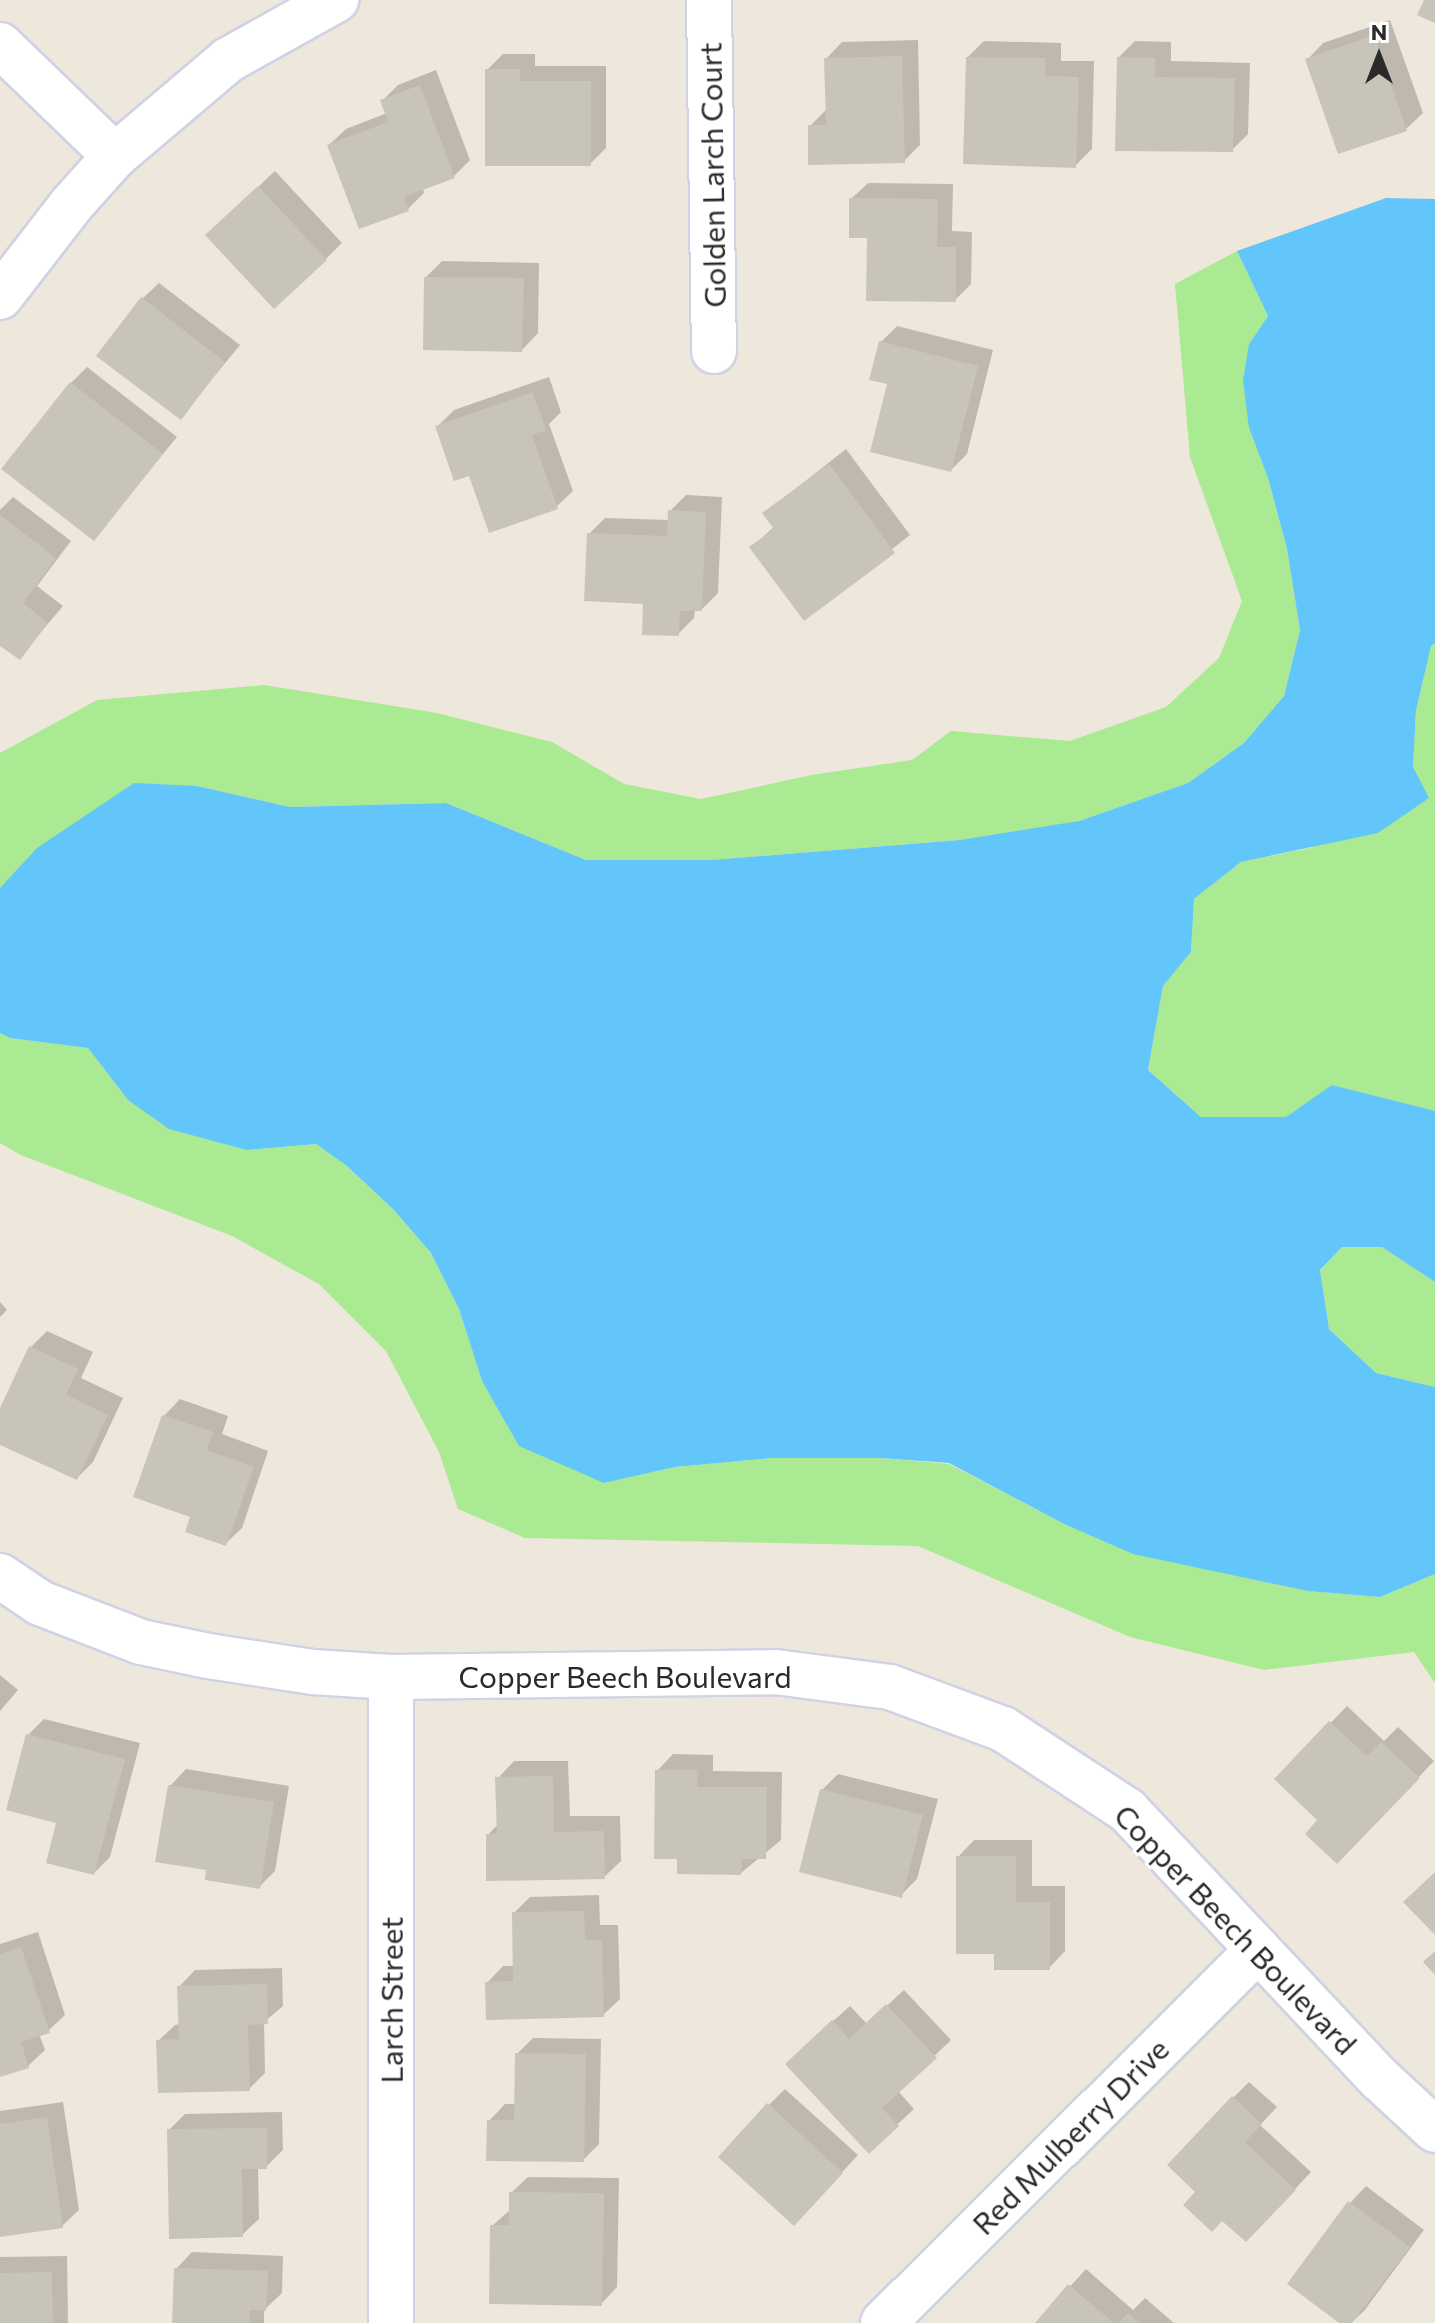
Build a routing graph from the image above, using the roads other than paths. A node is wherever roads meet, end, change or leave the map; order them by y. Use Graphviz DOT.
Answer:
graph roads {
  1 [pos="336,0"];
  2 [pos="709,0"];
  3 [pos="0,45"];
  4 [pos="115,156"];
  5 [pos="0,297"];
  6 [pos="714,351"];
  7 [pos="0,1576"];
  8 [pos="391,1677"];
  9 [pos="1258,1950"];
  10 [pos="1435,2130"];
  11 [pos="391,2323"];
  12 [pos="883,2323"];
  1 -- 4 [label="street"];
  2 -- 6 [label="street, Golden Larch Court"];
  3 -- 4 [label="street"];
  4 -- 5 [label="street"];
  7 -- 8 [label="street, Copper Beech Boulevard"];
  8 -- 9 [label="street, Copper Beech Boulevard"];
  8 -- 11 [label="street, Larch Street"];
  9 -- 10 [label="street, Copper Beech Boulevard"];
  9 -- 12 [label="street, Red Mulberry Drive"];
}
